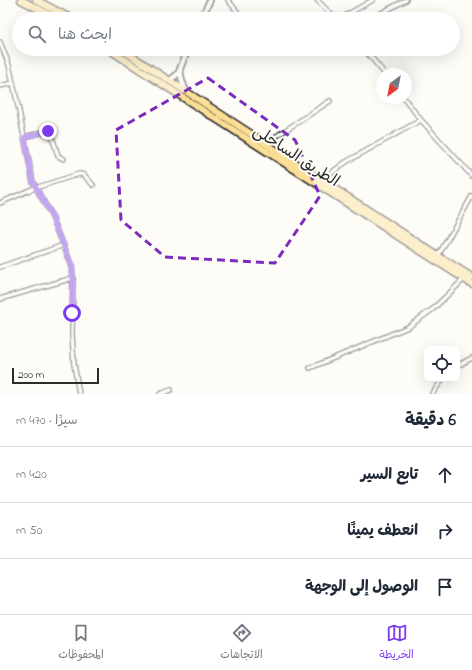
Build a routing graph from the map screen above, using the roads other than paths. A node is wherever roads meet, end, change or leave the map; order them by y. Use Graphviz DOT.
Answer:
graph roads {
  1 [pos="21,0"];
  2 [pos="36,0"];
  3 [pos="210,0"];
  4 [pos="228,0"];
  5 [pos="317,0"];
  6 [pos="373,0"];
  7 [pos="406,0"];
  8 [pos="44,12"];
  9 [pos="59,12"];
  10 [pos="204,12"];
  11 [pos="237,12"];
  12 [pos="329,12"];
  13 [pos="352,12"];
  14 [pos="383,12"];
  15 [pos="0,42"];
  16 [pos="119,56"];
  17 [pos="132,56"];
  18 [pos="185,56"];
  19 [pos="370,56"];
  20 [pos="180,68"];
  21 [pos="380,68"];
  22 [pos="170,80"];
  23 [pos="13,83"];
  24 [pos="0,86"];
  25 [pos="186,91"];
  26 [pos="330,101"];
  27 [pos="409,104"];
  28 [pos="421,120"];
  29 [pos="25,137"];
  30 [pos="266,143"];
  31 [pos="277,154"];
  32 [pos="64,159"];
  33 [pos="472,176"];
  34 [pos="322,180"];
  35 [pos="93,185"];
  36 [pos="36,188"];
  37 [pos="472,196"];
  38 [pos="0,203"];
  39 [pos="64,244"];
  40 [pos="438,256"];
  41 [pos="0,266"];
  42 [pos="472,277"];
  43 [pos="73,278"];
  44 [pos="464,279"];
  45 [pos="472,284"];
  46 [pos="0,298"];
  47 [pos="472,358"];
  48 [pos="460,364"];
  49 [pos="310,368"];
  50 [pos="441,382"];
  51 [pos="171,390"];
  52 [pos="78,394"];
  53 [pos="160,394"];
  54 [pos="432,394"];
  1 -- 8 [label="highway"];
  2 -- 9 [label="highway"];
  3 -- 10 [label="street"];
  4 -- 11 [label="street"];
  5 -- 12 [label="street"];
  6 -- 13 [label="street"];
  7 -- 14 [label="street"];
  15 -- 23 [label="street"];
  16 -- 31 [label="highway, الطريق الساحلى"];
  17 -- 22 [label="highway, الطريق الساحلى"];
  18 -- 20 [label="street"];
  19 -- 21 [label="street"];
  20 -- 22 [label="street"];
  20 -- 25 [label="street"];
  22 -- 25 [label="highway, الطريق الساحلى"];
  23 -- 24 [label="street"];
  23 -- 29 [label="street"];
  25 -- 30 [label="highway, الطريق الساحلى"];
  26 -- 30 [label="street"];
  27 -- 28 [label="street"];
  28 -- 33 [label="street"];
  28 -- 34 [label="street"];
  29 -- 32 [label="street"];
  29 -- 36 [label="street"];
  30 -- 31 [label="highway, الطريق الساحلى"];
  31 -- 34 [label="highway, الطريق الساحلى"];
  31 -- 44 [label="highway, الطريق الساحلى"];
  34 -- 40 [label="highway, الطريق الساحلى"];
  35 -- 36 [label="street"];
  36 -- 38 [label="street"];
  36 -- 39 [label="street"];
  37 -- 40 [label="street"];
  39 -- 41 [label="street"];
  39 -- 43 [label="street"];
  40 -- 42 [label="highway, الطريق الساحلى"];
  43 -- 46 [label="street"];
  43 -- 52 [label="street"];
  44 -- 45 [label="highway, الطريق الساحلى"];
  44 -- 49 [label="street"];
  47 -- 48 [label="street"];
  50 -- 54 [label="street"];
  51 -- 53 [label="street"];
}
